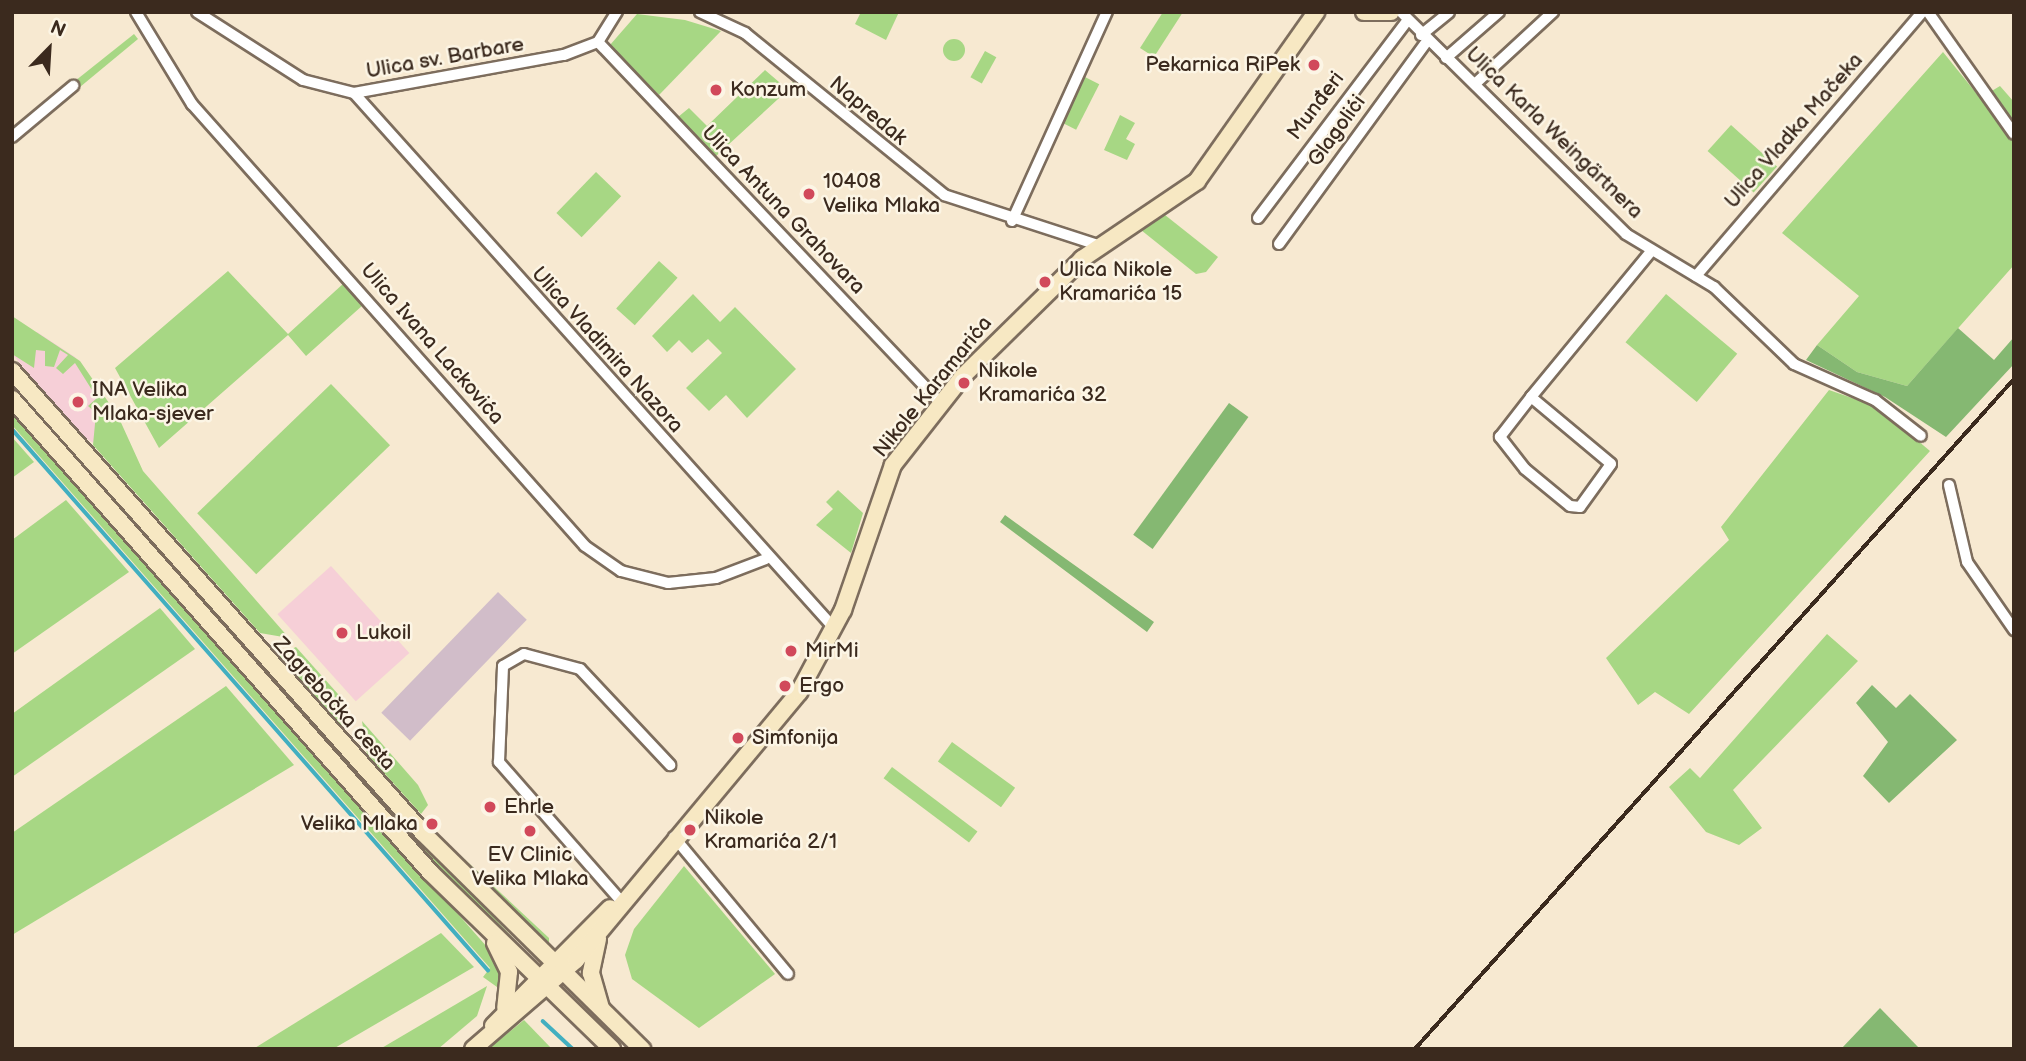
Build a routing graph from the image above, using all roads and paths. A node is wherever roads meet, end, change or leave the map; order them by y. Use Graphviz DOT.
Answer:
graph roads {
  1 [pos="136,12"];
  2 [pos="197,12"];
  3 [pos="617,12"];
  4 [pos="700,12"];
  5 [pos="1107,12"];
  6 [pos="1316,12"];
  7 [pos="1364,12"];
  8 [pos="1391,12"];
  9 [pos="1449,12"];
  10 [pos="1499,12"];
  11 [pos="1553,12"];
  12 [pos="1923,12"];
  13 [pos="1928,12"];
  14 [pos="1404,16"];
  15 [pos="1424,38"];
  16 [pos="598,42"];
  17 [pos="1446,58"];
  18 [pos="1476,83"];
  19 [pos="73,86"];
  20 [pos="354,93"];
  21 [pos="2014,134"];
  22 [pos="12,137"];
  23 [pos="1258,218"];
  24 [pos="1012,221"];
  25 [pos="1279,244"];
  26 [pos="1101,246"];
  27 [pos="1652,250"];
  28 [pos="1696,276"];
  29 [pos="12,371"];
  30 [pos="1531,397"];
  31 [pos="12,399"];
  32 [pos="941,404"];
  33 [pos="1921,436"];
  34 [pos="1950,485"];
  35 [pos="766,559"];
  36 [pos="835,629"];
  37 [pos="2014,630"];
  38 [pos="670,765"];
  39 [pos="674,837"];
  40 [pos="621,901"];
  41 [pos="602,929"];
  42 [pos="492,934"];
  43 [pos="557,968"];
  44 [pos="788,974"];
  45 [pos="543,983"];
  46 [pos="504,1010"];
  47 [pos="602,1011"];
  48 [pos="488,1034"];
  49 [pos="473,1049"];
  50 [pos="612,1049"];
  51 [pos="642,1049"];
  1 -- 35 [label="street, Ulica Ivana Lackovića"];
  2 -- 20 [label="street, Ulica sv. Barbare"];
  3 -- 16 [label="street"];
  4 -- 24 [label="street, Napredak"];
  5 -- 24 [label="street"];
  6 -- 26 [label="main road, Nikole Karamarića"];
  7 -- 8 [label="main road"];
  9 -- 15 [label="street, Glagolići"];
  10 -- 17 [label="street"];
  11 -- 18 [label="street"];
  12 -- 28 [label="street, Ulica Vladka Mačeka"];
  13 -- 21 [label="street"];
  14 -- 15 [label="street, Ulica Karla Weingärtnera"];
  14 -- 23 [label="street, Munđeri"];
  15 -- 17 [label="street, Ulica Karla Weingärtnera"];
  15 -- 25 [label="street, Glagolići"];
  16 -- 20 [label="street, Ulica sv. Barbare"];
  16 -- 32 [label="street, Ulica Antuna Grahovara"];
  17 -- 18 [label="street, Ulica Karla Weingärtnera"];
  18 -- 27 [label="street, Ulica Karla Weingärtnera"];
  19 -- 22 [label="street"];
  20 -- 35 [label="street, Ulica Vladimira Nazora"];
  24 -- 26 [label="street, Napredak"];
  26 -- 32 [label="main road, Nikole Karamarića"];
  27 -- 28 [label="street, Ulica Karla Weingärtnera"];
  27 -- 30 [label="street"];
  28 -- 33 [label="street, Ulica Karla Weingärtnera"];
  29 -- 43 [label="main road, Zagrebačka cesta"];
  30 -- 30 [label="street"];
  31 -- 42 [label="main road, Zagrebačka cesta"];
  32 -- 36 [label="main road, Nikole Karamarića"];
  34 -- 37 [label="street"];
  35 -- 36 [label="street, Ulica Vladimira Nazora"];
  36 -- 39 [label="main road, Nikole Karamarića"];
  38 -- 40 [label="street"];
  39 -- 40 [label="main road, Nikole Karamarića"];
  39 -- 44 [label="street"];
  40 -- 41 [label="main road"];
  40 -- 43 [label="main road"];
  41 -- 43 [label="main road"];
  41 -- 47 [label="main road"];
  42 -- 45 [label="main road, Zagrebačka cesta"];
  42 -- 46 [label="main road"];
  43 -- 45 [label="main road"];
  43 -- 47 [label="main road, Zagrebačka cesta"];
  45 -- 46 [label="main road"];
  45 -- 48 [label="main road"];
  45 -- 50 [label="main road, Zagrebačka cesta"];
  46 -- 48 [label="main road"];
  47 -- 51 [label="main road, Zagrebačka cesta"];
  48 -- 49 [label="main road"];
}
